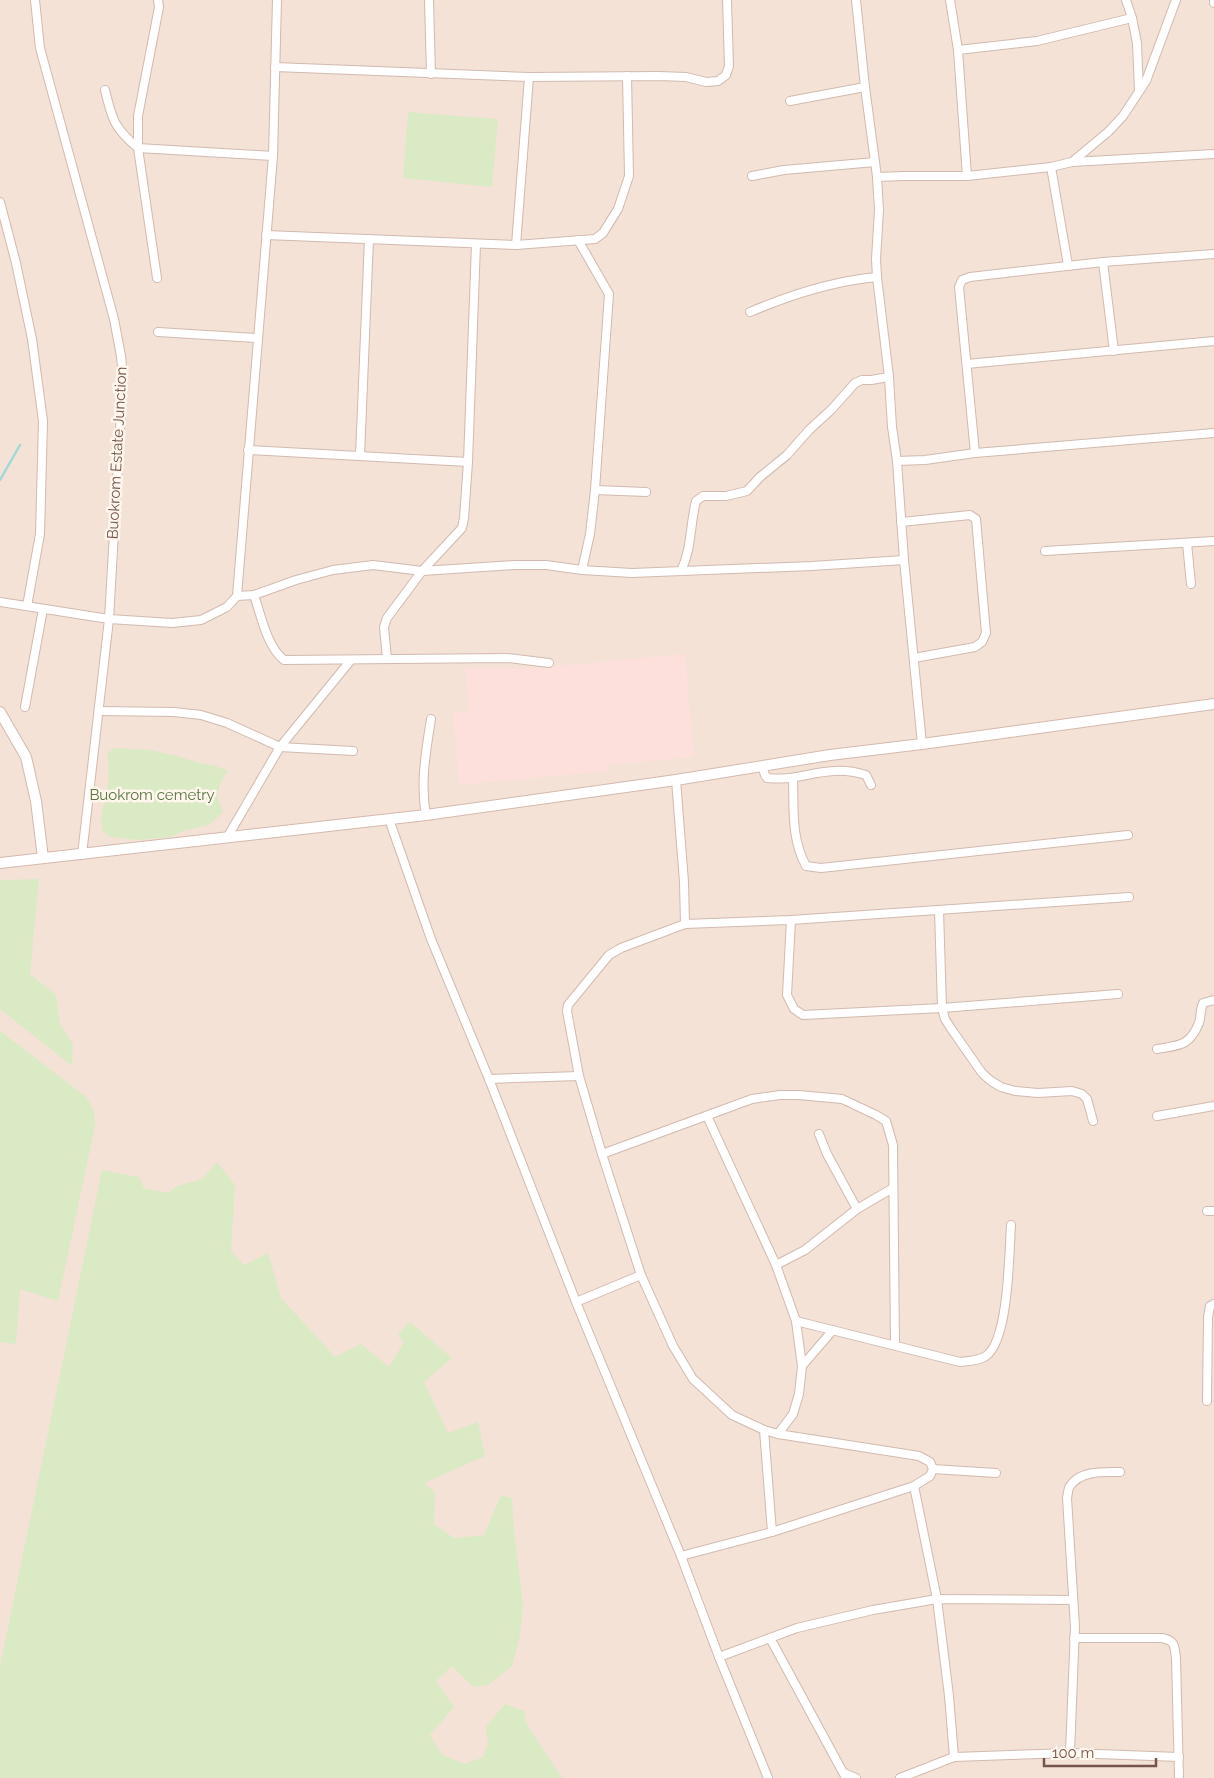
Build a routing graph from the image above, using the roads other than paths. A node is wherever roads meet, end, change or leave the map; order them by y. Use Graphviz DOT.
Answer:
graph roads {
  1 [pos="35,0"];
  2 [pos="158,0"];
  3 [pos="277,0"];
  4 [pos="429,0"];
  5 [pos="727,0"];
  6 [pos="856,0"];
  7 [pos="950,0"];
  8 [pos="1126,0"];
  9 [pos="1176,0"];
  10 [pos="1132,18"];
  11 [pos="958,50"];
  12 [pos="275,67"];
  13 [pos="431,74"];
  14 [pos="627,76"];
  15 [pos="529,77"];
  16 [pos="865,87"];
  17 [pos="105,90"];
  18 [pos="1139,91"];
  19 [pos="790,101"];
  20 [pos="138,148"];
  21 [pos="1214,154"];
  22 [pos="272,156"];
  23 [pos="875,162"];
  24 [pos="1072,162"];
  25 [pos="1051,167"];
  26 [pos="752,176"];
  27 [pos="967,176"];
  28 [pos="877,177"];
  29 [pos="0,202"];
  30 [pos="266,235"];
  31 [pos="369,239"];
  32 [pos="578,240"];
  33 [pos="476,244"];
  34 [pos="516,245"];
  35 [pos="1214,254"];
  36 [pos="1104,262"];
  37 [pos="1068,265"];
  38 [pos="157,278"];
  39 [pos="877,278"];
  40 [pos="750,312"];
  41 [pos="158,332"];
  42 [pos="258,338"];
  43 [pos="1214,341"];
  44 [pos="1114,351"];
  45 [pos="967,364"];
  46 [pos="888,377"];
  47 [pos="1214,433"];
  48 [pos="248,450"];
  49 [pos="975,453"];
  50 [pos="360,456"];
  51 [pos="897,461"];
  52 [pos="468,462"];
  53 [pos="595,490"];
  54 [pos="646,492"];
  55 [pos="901,522"];
  56 [pos="1214,541"];
  57 [pos="1187,543"];
  58 [pos="1045,550"];
  59 [pos="904,560"];
  60 [pos="582,570"];
  61 [pos="422,571"];
  62 [pos="681,571"];
  63 [pos="1191,584"];
  64 [pos="254,595"];
  65 [pos="237,596"];
  66 [pos="0,602"];
  67 [pos="27,606"];
  68 [pos="43,609"];
  69 [pos="109,619"];
  70 [pos="914,658"];
  71 [pos="387,659"];
  72 [pos="351,660"];
  73 [pos="549,663"];
  74 [pos="1214,704"];
  75 [pos="25,707"];
  76 [pos="99,711"];
  77 [pos="1,715"];
  78 [pos="431,719"];
  79 [pos="922,744"];
  80 [pos="280,747"];
  81 [pos="353,751"];
  82 [pos="830,755"];
  83 [pos="762,766"];
  84 [pos="834,770"];
  85 [pos="793,779"];
  86 [pos="676,780"];
  87 [pos="871,785"];
  88 [pos="426,814"];
  89 [pos="389,819"];
  90 [pos="1128,835"];
  91 [pos="228,836"];
  92 [pos="82,855"];
  93 [pos="43,858"];
  94 [pos="0,863"];
  95 [pos="1128,897"];
  96 [pos="939,910"];
  97 [pos="791,920"];
  98 [pos="685,924"];
  99 [pos="1118,994"];
  100 [pos="1214,1000"];
  101 [pos="942,1008"];
  102 [pos="1157,1049"];
  103 [pos="579,1076"];
  104 [pos="489,1079"];
  105 [pos="1214,1106"];
  106 [pos="707,1116"];
  107 [pos="1157,1116"];
  108 [pos="1093,1121"];
  109 [pos="819,1134"];
  110 [pos="602,1154"];
  111 [pos="893,1188"];
  112 [pos="857,1209"];
  113 [pos="1011,1225"];
  114 [pos="776,1265"];
  115 [pos="641,1275"];
  116 [pos="576,1302"];
  117 [pos="1214,1304"];
  118 [pos="796,1320"];
  119 [pos="833,1330"];
  120 [pos="895,1345"];
  121 [pos="802,1366"];
  122 [pos="1207,1401"];
  123 [pos="764,1430"];
  124 [pos="778,1434"];
  125 [pos="933,1469"];
  126 [pos="1120,1472"];
  127 [pos="996,1473"];
  128 [pos="914,1486"];
  129 [pos="772,1532"];
  130 [pos="681,1556"];
  131 [pos="938,1599"];
  132 [pos="1072,1600"];
  133 [pos="770,1638"];
  134 [pos="1074,1638"];
  135 [pos="719,1657"];
  136 [pos="1070,1753"];
  137 [pos="954,1757"];
  138 [pos="1179,1757"];
  139 [pos="845,1776"];
  140 [pos="768,1778"];
  141 [pos="856,1778"];
  142 [pos="900,1778"];
  143 [pos="1180,1778"];
  1 -- 69 [label="street, Buokrom Estate Junction"];
  2 -- 20 [label="street"];
  3 -- 12 [label="street"];
  4 -- 13 [label="street"];
  5 -- 14 [label="street"];
  6 -- 16 [label="street"];
  7 -- 11 [label="street"];
  8 -- 10 [label="street"];
  9 -- 18 [label="street"];
  10 -- 11 [label="street"];
  10 -- 18 [label="street"];
  11 -- 27 [label="street"];
  12 -- 13 [label="street"];
  12 -- 22 [label="street"];
  13 -- 15 [label="street"];
  14 -- 15 [label="street"];
  14 -- 32 [label="street"];
  15 -- 34 [label="street"];
  16 -- 19 [label="street"];
  16 -- 23 [label="street"];
  17 -- 20 [label="street"];
  18 -- 24 [label="street"];
  20 -- 22 [label="street"];
  20 -- 38 [label="street"];
  21 -- 24 [label="street"];
  22 -- 30 [label="street"];
  23 -- 26 [label="street"];
  23 -- 28 [label="street"];
  24 -- 25 [label="street"];
  25 -- 27 [label="street"];
  25 -- 37 [label="street"];
  27 -- 28 [label="street"];
  28 -- 39 [label="street"];
  29 -- 67 [label="street"];
  30 -- 31 [label="street"];
  30 -- 42 [label="street"];
  31 -- 33 [label="street"];
  31 -- 50 [label="street"];
  32 -- 34 [label="street"];
  32 -- 53 [label="street"];
  33 -- 34 [label="street"];
  33 -- 52 [label="street"];
  35 -- 36 [label="street"];
  36 -- 37 [label="street"];
  36 -- 44 [label="street"];
  37 -- 45 [label="street"];
  39 -- 40 [label="street"];
  39 -- 46 [label="street"];
  41 -- 42 [label="street"];
  42 -- 48 [label="street"];
  43 -- 44 [label="street"];
  44 -- 45 [label="street"];
  45 -- 49 [label="street"];
  46 -- 51 [label="street"];
  46 -- 62 [label="street"];
  47 -- 49 [label="street"];
  48 -- 50 [label="street"];
  48 -- 65 [label="street"];
  49 -- 51 [label="street"];
  50 -- 52 [label="street"];
  51 -- 55 [label="street"];
  52 -- 61 [label="street"];
  53 -- 54 [label="street"];
  53 -- 60 [label="street"];
  55 -- 59 [label="street"];
  55 -- 70 [label="street"];
  56 -- 57 [label="street"];
  57 -- 58 [label="street"];
  57 -- 63 [label="street"];
  59 -- 62 [label="street"];
  59 -- 70 [label="street"];
  60 -- 61 [label="street"];
  60 -- 62 [label="street"];
  61 -- 64 [label="street"];
  61 -- 71 [label="street"];
  64 -- 65 [label="street"];
  64 -- 72 [label="street"];
  65 -- 69 [label="street"];
  66 -- 67 [label="street"];
  67 -- 68 [label="street"];
  68 -- 69 [label="street"];
  68 -- 75 [label="street"];
  69 -- 76 [label="street, Buokrom Estate Junction"];
  70 -- 79 [label="street"];
  71 -- 72 [label="street"];
  71 -- 73 [label="street"];
  72 -- 80 [label="street"];
  74 -- 79 [label="street"];
  76 -- 80 [label="street"];
  76 -- 92 [label="street, Buokrom Estate Junction"];
  77 -- 93 [label="street"];
  78 -- 88 [label="street"];
  79 -- 82 [label="street"];
  80 -- 81 [label="street"];
  80 -- 91 [label="street"];
  82 -- 83 [label="street"];
  82 -- 84 [label="street"];
  83 -- 85 [label="street"];
  83 -- 86 [label="street"];
  84 -- 85 [label="street"];
  84 -- 87 [label="street"];
  85 -- 90 [label="street"];
  86 -- 88 [label="street"];
  86 -- 98 [label="street"];
  88 -- 89 [label="street"];
  89 -- 91 [label="street"];
  89 -- 104 [label="street"];
  91 -- 92 [label="street"];
  92 -- 93 [label="street"];
  93 -- 94 [label="street"];
  95 -- 96 [label="street"];
  96 -- 97 [label="street"];
  96 -- 101 [label="street"];
  97 -- 98 [label="street"];
  97 -- 101 [label="street"];
  98 -- 103 [label="street"];
  99 -- 101 [label="street"];
  100 -- 102 [label="street"];
  101 -- 108 [label="street"];
  103 -- 104 [label="street"];
  103 -- 110 [label="street"];
  104 -- 116 [label="street"];
  105 -- 107 [label="street"];
  106 -- 110 [label="street"];
  106 -- 111 [label="street"];
  106 -- 114 [label="street"];
  109 -- 112 [label="street"];
  110 -- 115 [label="street"];
  111 -- 112 [label="street"];
  111 -- 120 [label="street"];
  112 -- 114 [label="street"];
  113 -- 120 [label="street"];
  114 -- 118 [label="street"];
  115 -- 116 [label="street"];
  115 -- 123 [label="street"];
  116 -- 130 [label="street"];
  117 -- 122 [label="street"];
  118 -- 119 [label="street"];
  118 -- 121 [label="street"];
  119 -- 120 [label="street"];
  119 -- 121 [label="street"];
  121 -- 124 [label="street"];
  123 -- 124 [label="street"];
  123 -- 129 [label="street"];
  124 -- 125 [label="street"];
  125 -- 127 [label="street"];
  125 -- 128 [label="street"];
  126 -- 132 [label="street"];
  128 -- 129 [label="street"];
  128 -- 131 [label="street"];
  129 -- 130 [label="street"];
  130 -- 135 [label="street"];
  131 -- 132 [label="street"];
  131 -- 133 [label="street"];
  131 -- 137 [label="street"];
  132 -- 134 [label="street"];
  133 -- 135 [label="street"];
  133 -- 139 [label="street"];
  134 -- 136 [label="street"];
  134 -- 138 [label="street"];
  135 -- 140 [label="street"];
  136 -- 137 [label="street"];
  136 -- 138 [label="street"];
  137 -- 142 [label="street"];
  138 -- 143 [label="street"];
  139 -- 141 [label="street"];
}
